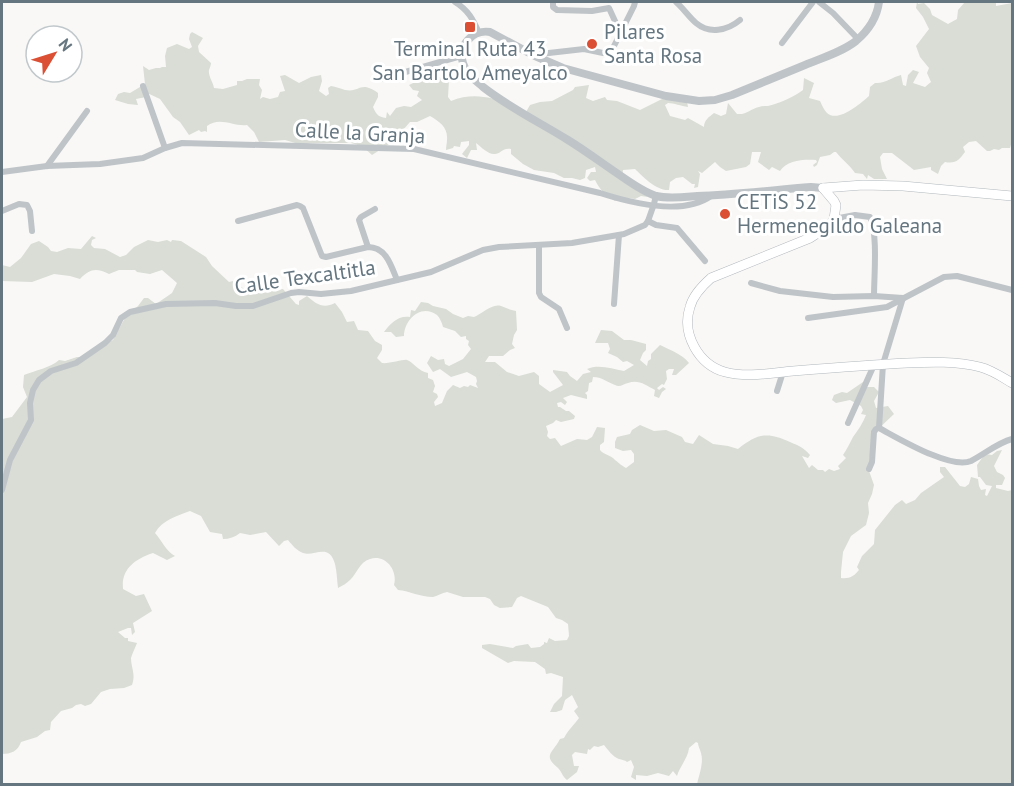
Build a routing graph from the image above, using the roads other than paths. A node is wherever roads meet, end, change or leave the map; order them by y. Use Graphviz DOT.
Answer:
graph roads {
  1 [pos="455,2"];
  2 [pos="553,2"];
  3 [pos="635,2"];
  4 [pos="676,2"];
  5 [pos="813,2"];
  6 [pos="819,2"];
  7 [pos="879,2"];
  8 [pos="740,20"];
  9 [pos="620,32"];
  10 [pos="478,33"];
  11 [pos="858,39"];
  12 [pos="782,43"];
  13 [pos="461,56"];
  14 [pos="535,56"];
  15 [pos="381,79"];
  16 [pos="143,86"];
  17 [pos="87,111"];
  18 [pos="165,148"];
  19 [pos="47,166"];
  20 [pos="2,172"];
  21 [pos="824,188"];
  22 [pos="1012,196"];
  23 [pos="655,200"];
  24 [pos="375,209"];
  25 [pos="2,211"];
  26 [pos="834,219"];
  27 [pos="237,221"];
  28 [pos="648,221"];
  29 [pos="32,231"];
  30 [pos="619,235"];
  31 [pos="539,245"];
  32 [pos="368,247"];
  33 [pos="705,261"];
  34 [pos="398,280"];
  35 [pos="751,283"];
  36 [pos="1012,290"];
  37 [pos="874,296"];
  38 [pos="903,298"];
  39 [pos="614,304"];
  40 [pos="808,318"];
  41 [pos="567,328"];
  42 [pos="879,364"];
  43 [pos="783,372"];
  44 [pos="1012,383"];
  45 [pos="777,391"];
  46 [pos="848,423"];
  47 [pos="878,429"];
  48 [pos="1012,439"];
  49 [pos="871,466"];
  50 [pos="2,490"];
  1 -- 10 [label="street"];
  2 -- 9 [label="street"];
  3 -- 9 [label="street"];
  4 -- 8 [label="street"];
  5 -- 12 [label="street"];
  6 -- 11 [label="street"];
  7 -- 11 [label="street"];
  9 -- 14 [label="street"];
  10 -- 13 [label="street"];
  10 -- 14 [label="street"];
  11 -- 14 [label="street"];
  13 -- 15 [label="street"];
  13 -- 23 [label="street"];
  16 -- 18 [label="street"];
  17 -- 19 [label="street"];
  18 -- 19 [label="street, Calle la Granja"];
  18 -- 23 [label="street, Calle la Granja"];
  19 -- 20 [label="street, Calle la Granja"];
  21 -- 22 [label="main road"];
  21 -- 23 [label="street"];
  21 -- 26 [label="main road"];
  23 -- 28 [label="street"];
  24 -- 32 [label="street"];
  25 -- 29 [label="street"];
  26 -- 37 [label="street"];
  26 -- 43 [label="main road"];
  27 -- 32 [label="street"];
  28 -- 30 [label="street, Calle Texcaltitla"];
  28 -- 33 [label="street"];
  30 -- 31 [label="street, Calle Texcaltitla"];
  30 -- 39 [label="street"];
  31 -- 34 [label="street, Calle Texcaltitla"];
  31 -- 41 [label="street"];
  32 -- 34 [label="street"];
  34 -- 50 [label="street, Calle Texcaltitla"];
  35 -- 37 [label="street"];
  36 -- 38 [label="street"];
  37 -- 38 [label="street"];
  38 -- 40 [label="street"];
  38 -- 42 [label="street"];
  42 -- 43 [label="main road"];
  42 -- 44 [label="main road"];
  42 -- 46 [label="street"];
  42 -- 47 [label="street"];
  43 -- 45 [label="street"];
  47 -- 48 [label="street"];
  47 -- 49 [label="street"];
}
